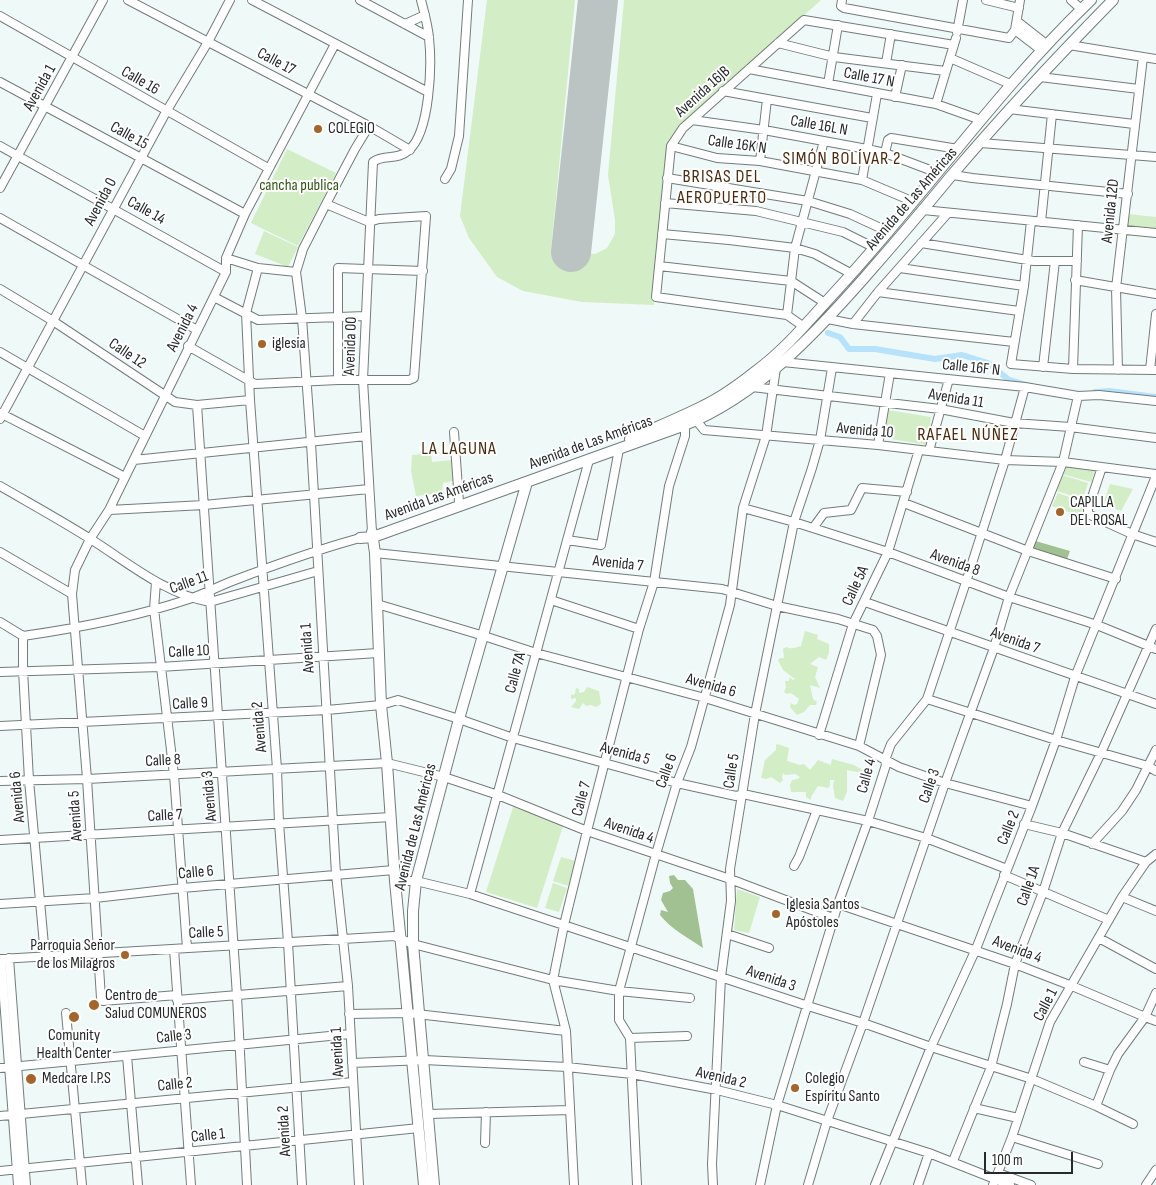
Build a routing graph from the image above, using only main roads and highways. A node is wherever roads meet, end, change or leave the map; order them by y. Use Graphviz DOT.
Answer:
graph roads {
  1 [pos="1091,0"];
  2 [pos="1113,0"];
  3 [pos="1010,84"];
  4 [pos="1025,91"];
  5 [pos="994,104"];
  6 [pos="1009,110"];
  7 [pos="822,307"];
  8 [pos="828,319"];
  9 [pos="806,325"];
  10 [pos="818,330"];
  11 [pos="528,482"];
  12 [pos="373,534"];
  13 [pos="360,538"];
  14 [pos="424,1185"];
  15 [pos="434,1185"];
  1 -- 3 [label="main road, Avenida de Las Américas"];
  2 -- 4 [label="main road, Avenida de Las Américas"];
  3 -- 4 [label="main road"];
  3 -- 5 [label="main road, Avenida de Las Américas"];
  4 -- 6 [label="main road, Avenida de Las Américas"];
  5 -- 6 [label="main road"];
  5 -- 7 [label="main road, Avenida de Las Américas"];
  6 -- 8 [label="main road, Avenida de Las Américas"];
  7 -- 8 [label="main road"];
  7 -- 9 [label="main road, Avenida de Las Américas"];
  8 -- 10 [label="main road, Avenida de Las Américas"];
  9 -- 10 [label="main road"];
  9 -- 12 [label="main road, Avenida de Las Américas"];
  10 -- 11 [label="main road, Avenida de Las Américas"];
  11 -- 12 [label="main road, Avenida Las Américas"];
  11 -- 15 [label="main road, Avenida de Las Américas"];
  12 -- 13 [label="main road, Avenida de Las Américas"];
  12 -- 14 [label="main road, Avenida de Las Américas"];
}
